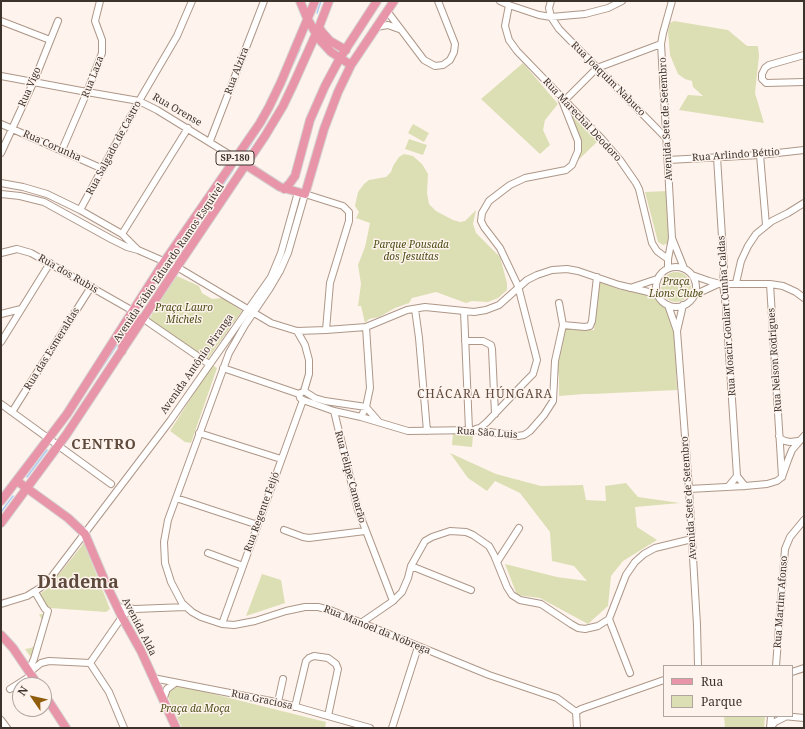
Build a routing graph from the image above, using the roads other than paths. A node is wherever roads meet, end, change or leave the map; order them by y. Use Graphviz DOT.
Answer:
graph roads {
  1 [pos="100,1"];
  2 [pos="192,1"];
  3 [pos="264,1"];
  4 [pos="300,1"];
  5 [pos="315,1"];
  6 [pos="329,1"];
  7 [pos="377,1"];
  8 [pos="382,1"];
  9 [pos="394,1"];
  10 [pos="438,1"];
  11 [pos="500,1"];
  12 [pos="551,1"];
  13 [pos="622,1"];
  14 [pos="672,1"];
  15 [pos="509,5"];
  16 [pos="549,8"];
  17 [pos="387,11"];
  18 [pos="539,15"];
  19 [pos="551,17"];
  20 [pos="308,18"];
  21 [pos="1,21"];
  22 [pos="58,21"];
  23 [pos="319,27"];
  24 [pos="376,27"];
  25 [pos="401,30"];
  26 [pos="50,40"];
  27 [pos="661,44"];
  28 [pos="346,50"];
  29 [pos="804,55"];
  30 [pos="340,58"];
  31 [pos="351,65"];
  32 [pos="598,68"];
  33 [pos="1,76"];
  34 [pos="34,82"];
  35 [pos="804,82"];
  36 [pos="87,92"];
  37 [pos="563,100"];
  38 [pos="139,101"];
  39 [pos="1,124"];
  40 [pos="12,128"];
  41 [pos="188,128"];
  42 [pos="667,139"];
  43 [pos="210,141"];
  44 [pos="62,150"];
  45 [pos="804,150"];
  46 [pos="1,153"];
  47 [pos="760,155"];
  48 [pos="717,157"];
  49 [pos="235,158"];
  50 [pos="668,160"];
  51 [pos="246,165"];
  52 [pos="103,169"];
  53 [pos="1,183"];
  54 [pos="284,189"];
  55 [pos="302,193"];
  56 [pos="1,194"];
  57 [pos="804,202"];
  58 [pos="80,210"];
  59 [pos="766,225"];
  60 [pos="113,230"];
  61 [pos="122,234"];
  62 [pos="108,238"];
  63 [pos="672,238"];
  64 [pos="138,250"];
  65 [pos="1,253"];
  66 [pos="668,259"];
  67 [pos="164,262"];
  68 [pos="50,263"];
  69 [pos="177,267"];
  70 [pos="668,268"];
  71 [pos="684,268"];
  72 [pos="692,275"];
  73 [pos="597,277"];
  74 [pos="658,279"];
  75 [pos="736,283"];
  76 [pos="721,284"];
  77 [pos="770,284"];
  78 [pos="91,286"];
  79 [pos="518,286"];
  80 [pos="630,288"];
  81 [pos="657,294"];
  82 [pos="694,295"];
  83 [pos="804,298"];
  84 [pos="559,303"];
  85 [pos="668,305"];
  86 [pos="683,305"];
  87 [pos="21,309"];
  88 [pos="415,309"];
  89 [pos="133,311"];
  90 [pos="251,311"];
  91 [pos="464,311"];
  92 [pos="1,314"];
  93 [pos="144,318"];
  94 [pos="563,325"];
  95 [pos="366,326"];
  96 [pos="326,330"];
  97 [pos="296,331"];
  98 [pos="677,331"];
  99 [pos="465,341"];
  100 [pos="1,342"];
  101 [pos="122,351"];
  102 [pos="209,364"];
  103 [pos="223,368"];
  104 [pos="302,395"];
  105 [pos="337,403"];
  106 [pos="1,404"];
  107 [pos="366,407"];
  108 [pos="334,411"];
  109 [pos="12,412"];
  110 [pos="495,414"];
  111 [pos="361,417"];
  112 [pos="379,422"];
  113 [pos="472,430"];
  114 [pos="427,431"];
  115 [pos="199,433"];
  116 [pos="779,436"];
  117 [pos="804,436"];
  118 [pos="48,438"];
  119 [pos="798,442"];
  120 [pos="59,446"];
  121 [pos="281,460"];
  122 [pos="737,476"];
  123 [pos="782,477"];
  124 [pos="16,481"];
  125 [pos="111,484"];
  126 [pos="745,486"];
  127 [pos="728,487"];
  128 [pos="27,488"];
  129 [pos="689,489"];
  130 [pos="176,498"];
  131 [pos="1,501"];
  132 [pos="804,520"];
  133 [pos="1,523"];
  134 [pos="258,525"];
  135 [pos="520,528"];
  136 [pos="284,530"];
  137 [pos="365,531"];
  138 [pos="85,534"];
  139 [pos="692,539"];
  140 [pos="208,553"];
  141 [pos="497,562"];
  142 [pos="243,566"];
  143 [pos="412,566"];
  144 [pos="471,590"];
  145 [pos="35,592"];
  146 [pos="394,601"];
  147 [pos="1,604"];
  148 [pos="186,607"];
  149 [pos="117,608"];
  150 [pos="134,609"];
  151 [pos="122,617"];
  152 [pos="609,618"];
  153 [pos="361,623"];
  154 [pos="222,624"];
  155 [pos="1,635"];
  156 [pos="418,647"];
  157 [pos="90,663"];
  158 [pos="697,664"];
  159 [pos="776,665"];
  160 [pos="804,668"];
  161 [pos="30,672"];
  162 [pos="793,672"];
  163 [pos="630,673"];
  164 [pos="33,677"];
  165 [pos="153,678"];
  166 [pos="283,679"];
  167 [pos="663,680"];
  168 [pos="175,683"];
  169 [pos="10,689"];
  170 [pos="163,700"];
  171 [pos="278,702"];
  172 [pos="52,706"];
  173 [pos="295,707"];
  174 [pos="576,712"];
  175 [pos="328,716"];
  176 [pos="771,717"];
  177 [pos="784,717"];
  178 [pos="804,718"];
  179 [pos="1,720"];
  180 [pos="7,728"];
  181 [pos="66,728"];
  182 [pos="124,728"];
  183 [pos="176,728"];
  184 [pos="370,728"];
  185 [pos="392,728"];
  186 [pos="577,728"];
  187 [pos="770,728"];
  1 -- 36 [label="street, Rua Laza"];
  2 -- 38 [label="street, Rua Salgado de Castro"];
  3 -- 43 [label="street, Rua Alzira"];
  4 -- 20 [label="main road"];
  5 -- 20 [label="main road, Avenida Fábio Eduardo Ramos Esquível / SP-180"];
  6 -- 23 [label="main road, Avenida Fábio Eduardo Ramos Esquível / SP-180"];
  7 -- 28 [label="main road"];
  8 -- 17 [label="main road"];
  9 -- 17 [label="main road, Avenida Antônio Piranga"];
  10 -- 25 [label="street"];
  11 -- 15 [label="street"];
  12 -- 16 [label="street"];
  13 -- 19 [label="street"];
  14 -- 27 [label="street, Avenida Sete de Setembro"];
  15 -- 18 [label="street"];
  15 -- 37 [label="street, Rua Marechal Deodoro"];
  16 -- 18 [label="street"];
  16 -- 19 [label="street"];
  17 -- 24 [label="main road, Avenida Antônio Piranga"];
  17 -- 25 [label="street"];
  18 -- 19 [label="street"];
  19 -- 32 [label="street, Rua Joaquim Nabuco"];
  20 -- 23 [label="main road"];
  20 -- 23 [label="main road"];
  20 -- 49 [label="main road, Avenida Fábio Eduardo Ramos Esquível / SP-180"];
  21 -- 26 [label="street"];
  22 -- 26 [label="street, Rua Vigo"];
  23 -- 28 [label="main road"];
  23 -- 30 [label="main road"];
  23 -- 51 [label="main road, Avenida Fábio Eduardo Ramos Esquível / SP-180"];
  24 -- 25 [label="street"];
  24 -- 31 [label="main road, Avenida Antônio Piranga"];
  26 -- 34 [label="street, Rua Vigo"];
  27 -- 32 [label="street"];
  27 -- 42 [label="street, Avenida Sete de Setembro"];
  28 -- 30 [label="main road"];
  29 -- 35 [label="street"];
  30 -- 31 [label="main road"];
  30 -- 54 [label="main road"];
  31 -- 55 [label="main road, Avenida Antônio Piranga"];
  32 -- 37 [label="street"];
  32 -- 42 [label="street, Rua Joaquim Nabuco"];
  33 -- 34 [label="street, Rua Orense"];
  34 -- 36 [label="street, Rua Orense"];
  34 -- 40 [label="street, Rua Vigo"];
  36 -- 38 [label="street, Rua Orense"];
  36 -- 44 [label="street, Rua Laza"];
  37 -- 66 [label="street, Rua Marechal Deodoro"];
  37 -- 79 [label="street"];
  38 -- 41 [label="street, Rua Orense"];
  38 -- 52 [label="street, Rua Salgado de Castro"];
  39 -- 40 [label="street, Rua Corunha"];
  40 -- 44 [label="street, Rua Corunha"];
  40 -- 46 [label="street, Rua Vigo"];
  41 -- 43 [label="street, Rua Orense"];
  41 -- 61 [label="street"];
  42 -- 50 [label="street, Avenida Sete de Setembro"];
  43 -- 49 [label="street, Rua Orense"];
  44 -- 52 [label="street, Rua Corunha"];
  45 -- 47 [label="street, Rua Arlindo Béttio"];
  47 -- 48 [label="street, Rua Arlindo Béttio"];
  47 -- 59 [label="street"];
  48 -- 50 [label="street, Rua Arlindo Béttio"];
  48 -- 76 [label="street, Rua Moacir Goulart Cunha Caldas"];
  49 -- 51 [label="main road, Rua Orense"];
  49 -- 67 [label="main road, Avenida Fábio Eduardo Ramos Esquível / SP-180"];
  50 -- 63 [label="street, Avenida Sete de Setembro"];
  51 -- 54 [label="main road, Rua Orense"];
  51 -- 69 [label="main road, Avenida Fábio Eduardo Ramos Esquível / SP-180"];
  52 -- 58 [label="street, Rua Salgado de Castro"];
  53 -- 58 [label="street"];
  54 -- 55 [label="main road, Rua Orense"];
  55 -- 90 [label="street, Avenida Antônio Piranga"];
  55 -- 96 [label="street"];
  56 -- 62 [label="street"];
  57 -- 59 [label="street"];
  58 -- 60 [label="street"];
  59 -- 75 [label="street"];
  60 -- 61 [label="street"];
  60 -- 62 [label="street"];
  61 -- 64 [label="street"];
  62 -- 64 [label="street"];
  63 -- 66 [label="street, Avenida Sete de Setembro"];
  63 -- 71 [label="street, Avenida Sete de Setembro"];
  64 -- 67 [label="street"];
  65 -- 68 [label="street, Rua dos Rubis"];
  66 -- 70 [label="street, Avenida Sete de Setembro"];
  67 -- 69 [label="street"];
  67 -- 89 [label="main road, Avenida Fábio Eduardo Ramos Esquível / SP-180"];
  68 -- 78 [label="street, Rua dos Rubis"];
  68 -- 87 [label="street"];
  69 -- 90 [label="street"];
  69 -- 93 [label="main road, Avenida Fábio Eduardo Ramos Esquível / SP-180"];
  70 -- 71 [label="street"];
  70 -- 74 [label="street"];
  71 -- 72 [label="street"];
  72 -- 76 [label="street"];
  72 -- 82 [label="street"];
  73 -- 79 [label="street"];
  73 -- 80 [label="street"];
  73 -- 94 [label="street"];
  74 -- 80 [label="street"];
  74 -- 81 [label="street"];
  75 -- 76 [label="street"];
  75 -- 77 [label="street"];
  76 -- 82 [label="street"];
  76 -- 122 [label="street, Rua Moacir Goulart Cunha Caldas"];
  77 -- 83 [label="street"];
  77 -- 116 [label="street, Rua Nelson Rodrigues"];
  78 -- 89 [label="street, Rua dos Rubis"];
  78 -- 109 [label="street, Rua das Esmeraldas"];
  79 -- 91 [label="street"];
  79 -- 110 [label="street"];
  80 -- 81 [label="street"];
  81 -- 85 [label="street"];
  82 -- 86 [label="street"];
  84 -- 94 [label="street, Rua São Luis"];
  85 -- 86 [label="street"];
  85 -- 98 [label="street, Avenida Sete de Setembro"];
  86 -- 98 [label="street, Avenida Sete de Setembro"];
  87 -- 92 [label="street"];
  87 -- 100 [label="street"];
  88 -- 91 [label="street"];
  88 -- 95 [label="street"];
  88 -- 114 [label="street"];
  89 -- 101 [label="main road"];
  89 -- 118 [label="main road, Avenida Fábio Eduardo Ramos Esquível / SP-180"];
  90 -- 97 [label="street"];
  90 -- 102 [label="street, Avenida Antônio Piranga"];
  90 -- 103 [label="street, Rua Manoel da Nóbrega"];
  91 -- 99 [label="street"];
  93 -- 101 [label="main road, Avenida Fábio Eduardo Ramos Esquível / SP-180"];
  93 -- 102 [label="street"];
  94 -- 113 [label="street, Rua São Luis"];
  95 -- 96 [label="street"];
  95 -- 107 [label="street"];
  96 -- 97 [label="street"];
  97 -- 104 [label="street, Rua Regente Feijó"];
  98 -- 129 [label="street, Avenida Sete de Setembro"];
  99 -- 110 [label="street"];
  99 -- 113 [label="street"];
  101 -- 120 [label="main road, Avenida Fábio Eduardo Ramos Esquível / SP-180"];
  102 -- 138 [label="street, Avenida Antônio Piranga"];
  103 -- 104 [label="street"];
  103 -- 115 [label="street, Rua Manoel da Nóbrega"];
  104 -- 105 [label="street"];
  104 -- 108 [label="street"];
  104 -- 121 [label="street, Rua Regente Feijó"];
  105 -- 107 [label="street"];
  105 -- 108 [label="street"];
  106 -- 109 [label="street"];
  107 -- 111 [label="street"];
  107 -- 112 [label="street"];
  108 -- 111 [label="street, Rua São Luis"];
  108 -- 137 [label="street, Rua Felipe Camarão"];
  109 -- 118 [label="street"];
  110 -- 113 [label="street"];
  111 -- 112 [label="street, Rua São Luis"];
  112 -- 114 [label="street, Rua São Luis"];
  113 -- 114 [label="street, Rua São Luis"];
  115 -- 121 [label="street"];
  115 -- 130 [label="street, Rua Manoel da Nóbrega"];
  116 -- 119 [label="street"];
  116 -- 123 [label="street, Rua Nelson Rodrigues"];
  117 -- 119 [label="street"];
  118 -- 120 [label="street"];
  118 -- 124 [label="main road, Avenida Fábio Eduardo Ramos Esquível / SP-180"];
  119 -- 123 [label="street"];
  120 -- 125 [label="street"];
  120 -- 128 [label="main road, Avenida Fábio Eduardo Ramos Esquível / SP-180"];
  121 -- 134 [label="street, Rua Regente Feijó"];
  122 -- 126 [label="street"];
  122 -- 127 [label="street"];
  123 -- 126 [label="street"];
  124 -- 128 [label="main road"];
  124 -- 131 [label="main road, Avenida Fábio Eduardo Ramos Esquível / SP-180"];
  126 -- 127 [label="street"];
  127 -- 129 [label="street"];
  128 -- 133 [label="main road, Avenida Fábio Eduardo Ramos Esquível / SP-180"];
  128 -- 138 [label="main road"];
  129 -- 139 [label="street, Avenida Sete de Setembro"];
  130 -- 134 [label="street"];
  130 -- 148 [label="street, Rua Manoel da Nóbrega"];
  132 -- 159 [label="street, Rua Martim Afonso"];
  134 -- 142 [label="street, Rua Regente Feijó"];
  135 -- 141 [label="street"];
  136 -- 137 [label="street"];
  137 -- 146 [label="street, Rua Felipe Camarão"];
  138 -- 145 [label="street, Avenida Antônio Piranga"];
  138 -- 149 [label="main road, Avenida Alda"];
  139 -- 152 [label="street"];
  139 -- 158 [label="street, Avenida Sete de Setembro"];
  140 -- 142 [label="street"];
  141 -- 143 [label="street"];
  141 -- 152 [label="street"];
  142 -- 154 [label="street, Rua Regente Feijó"];
  143 -- 144 [label="street"];
  143 -- 146 [label="street"];
  145 -- 147 [label="street"];
  145 -- 161 [label="street"];
  146 -- 153 [label="street"];
  148 -- 150 [label="street"];
  148 -- 154 [label="street, Rua Manoel da Nóbrega"];
  149 -- 150 [label="street"];
  149 -- 151 [label="main road, Avenida Alda"];
  150 -- 151 [label="street"];
  151 -- 157 [label="street"];
  151 -- 165 [label="main road, Avenida Alda"];
  152 -- 163 [label="street"];
  153 -- 154 [label="street, Rua Manoel da Nóbrega"];
  153 -- 156 [label="street, Rua Manoel da Nóbrega"];
  155 -- 161 [label="main road"];
  156 -- 174 [label="street, Rua Manoel da Nóbrega"];
  156 -- 185 [label="street"];
  157 -- 161 [label="street"];
  157 -- 182 [label="street"];
  160 -- 162 [label="street"];
  161 -- 164 [label="main road"];
  161 -- 169 [label="street"];
  165 -- 168 [label="street, Rua Graciosa"];
  165 -- 170 [label="main road, Avenida Alda"];
  166 -- 171 [label="street"];
  167 -- 174 [label="street"];
  168 -- 170 [label="street"];
  168 -- 171 [label="street, Rua Graciosa"];
  170 -- 183 [label="main road, Avenida Alda"];
  171 -- 173 [label="street, Rua Graciosa"];
  172 -- 181 [label="main road"];
  173 -- 175 [label="street, Rua Graciosa"];
  173 -- 175 [label="street"];
  174 -- 186 [label="street"];
  175 -- 184 [label="street, Rua Graciosa"];
  176 -- 187 [label="street"];
  177 -- 178 [label="street"];
  177 -- 187 [label="street"];
  179 -- 180 [label="street"];
}
